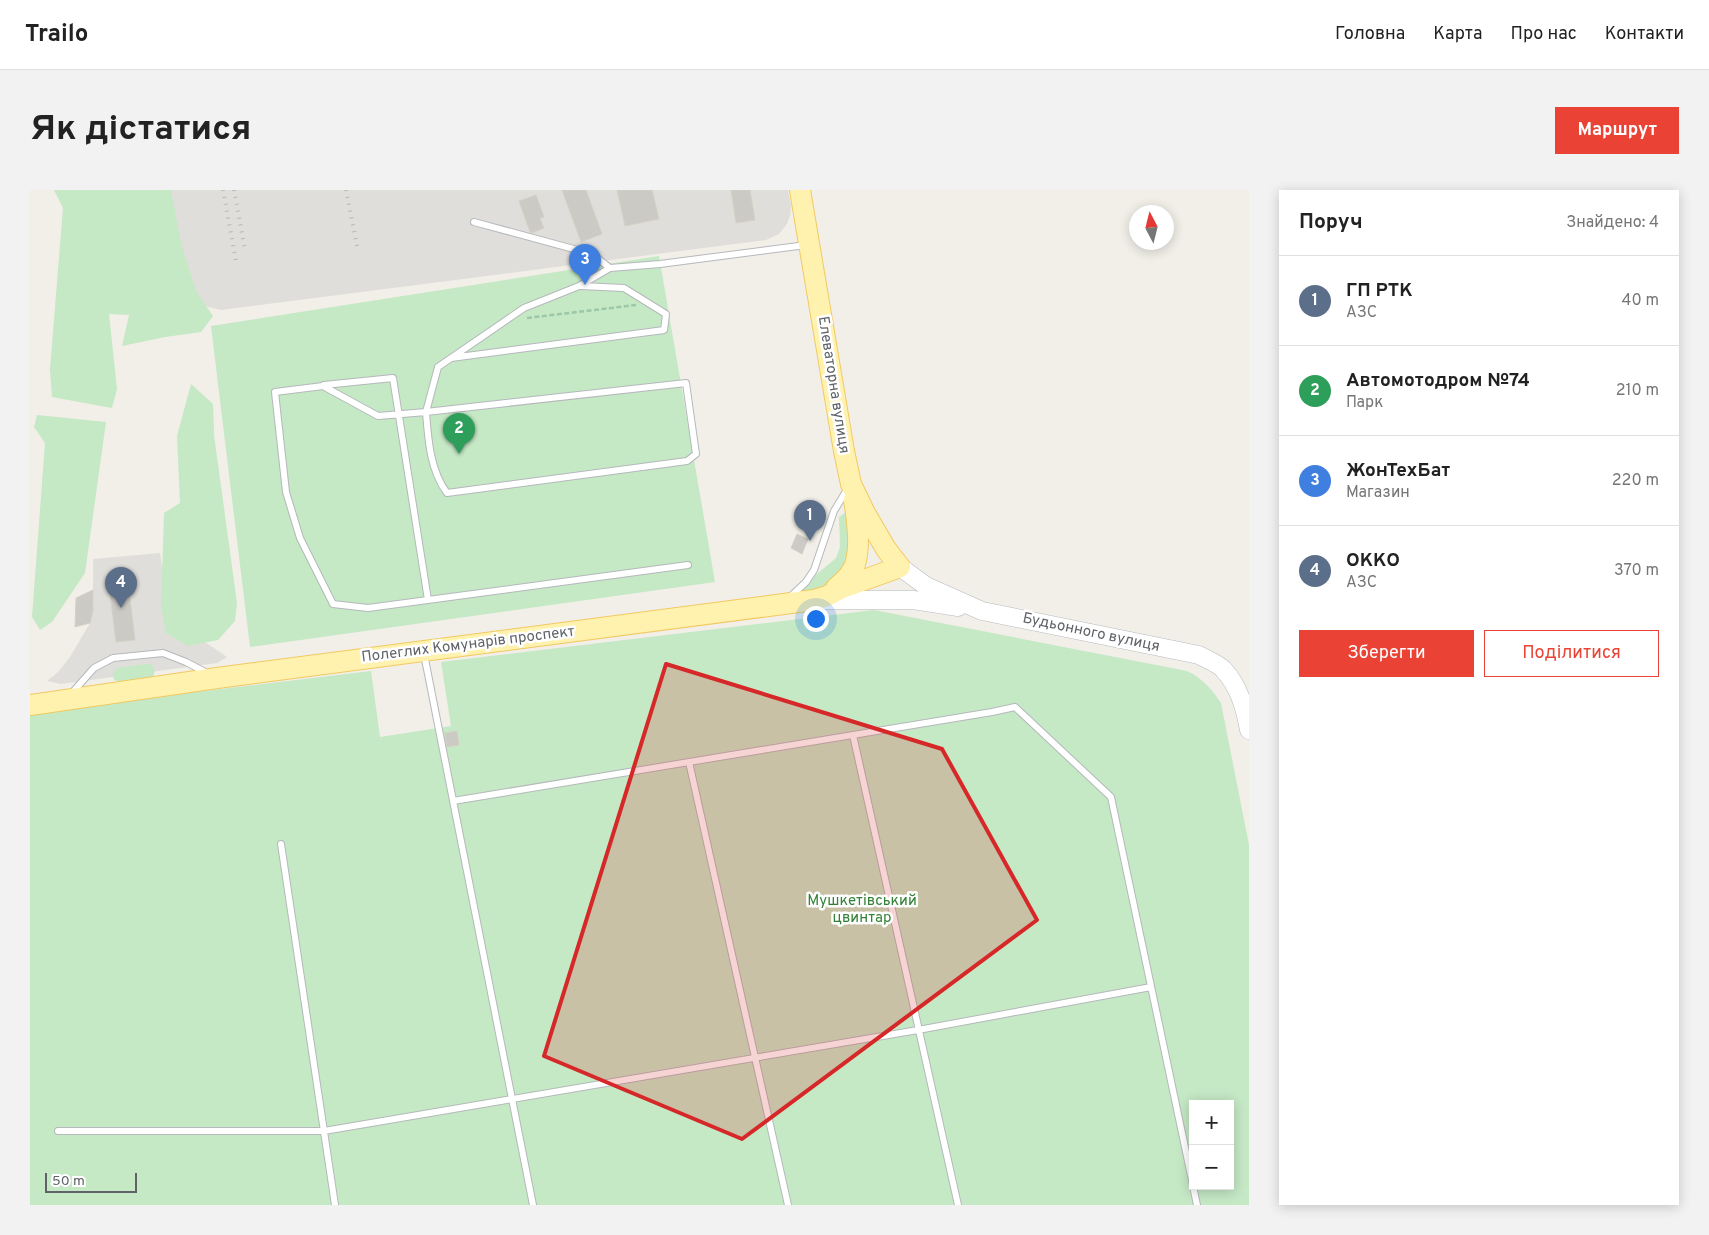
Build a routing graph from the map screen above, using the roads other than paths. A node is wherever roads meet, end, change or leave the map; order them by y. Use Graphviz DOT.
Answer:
graph roads {
  1 [pos="800,190"];
  2 [pos="474,222"];
  3 [pos="810,244"];
  4 [pos="610,268"];
  5 [pos="579,286"];
  6 [pos="450,359"];
  7 [pos="323,386"];
  8 [pos="426,412"];
  9 [pos="399,414"];
  10 [pos="851,484"];
  11 [pos="688,565"];
  12 [pos="900,567"];
  13 [pos="428,600"];
  14 [pos="814,600"];
  15 [pos="782,604"];
  16 [pos="982,611"];
  17 [pos="424,650"];
  18 [pos="217,678"];
  19 [pos="67,699"];
  20 [pos="30,705"];
  21 [pos="1249,730"];
  22 [pos="852,735"];
  23 [pos="689,762"];
  24 [pos="453,801"];
  25 [pos="281,844"];
  26 [pos="1151,987"];
  27 [pos="918,1030"];
  28 [pos="755,1058"];
  29 [pos="512,1100"];
  30 [pos="58,1131"];
  31 [pos="324,1131"];
  32 [pos="1189,1167"];
  33 [pos="1194,1190"];
  34 [pos="335,1205"];
  35 [pos="533,1205"];
  36 [pos="788,1205"];
  37 [pos="958,1205"];
  38 [pos="1197,1205"];
  1 -- 3 [label="main road, Елеваторна вулиця"];
  2 -- 4 [label="lane"];
  3 -- 4 [label="lane"];
  3 -- 10 [label="main road, Елеваторна вулиця"];
  4 -- 5 [label="lane"];
  5 -- 6 [label="lane"];
  5 -- 6 [label="lane"];
  6 -- 8 [label="lane"];
  7 -- 9 [label="lane"];
  7 -- 9 [label="lane"];
  7 -- 13 [label="lane"];
  8 -- 8 [label="lane"];
  8 -- 9 [label="lane"];
  9 -- 13 [label="lane"];
  10 -- 12 [label="main road, Елеваторна вулиця"];
  10 -- 14 [label="main road"];
  10 -- 15 [label="lane"];
  11 -- 13 [label="lane"];
  12 -- 14 [label="main road, Полеглих Комунарів проспект"];
  12 -- 16 [label="main road, Будьонного вулиця"];
  14 -- 15 [label="main road, Полеглих Комунарів проспект"];
  14 -- 16 [label="main road"];
  15 -- 17 [label="main road, Полеглих Комунарів проспект"];
  16 -- 21 [label="main road, Будьонного вулиця"];
  17 -- 18 [label="main road, Полеглих Комунарів проспект"];
  17 -- 24 [label="lane"];
  18 -- 19 [label="main road, Полеглих Комунарів проспект"];
  18 -- 19 [label="lane"];
  19 -- 20 [label="main road, Полеглих Комунарів проспект"];
  22 -- 23 [label="lane"];
  22 -- 26 [label="lane"];
  22 -- 27 [label="lane"];
  23 -- 24 [label="lane"];
  23 -- 28 [label="lane"];
  24 -- 29 [label="lane"];
  25 -- 31 [label="lane"];
  26 -- 27 [label="lane"];
  26 -- 32 [label="lane"];
  27 -- 28 [label="lane"];
  27 -- 37 [label="lane"];
  28 -- 29 [label="lane"];
  28 -- 36 [label="lane"];
  29 -- 31 [label="lane"];
  29 -- 35 [label="lane"];
  30 -- 31 [label="lane"];
  31 -- 34 [label="lane"];
  33 -- 38 [label="lane"];
}
